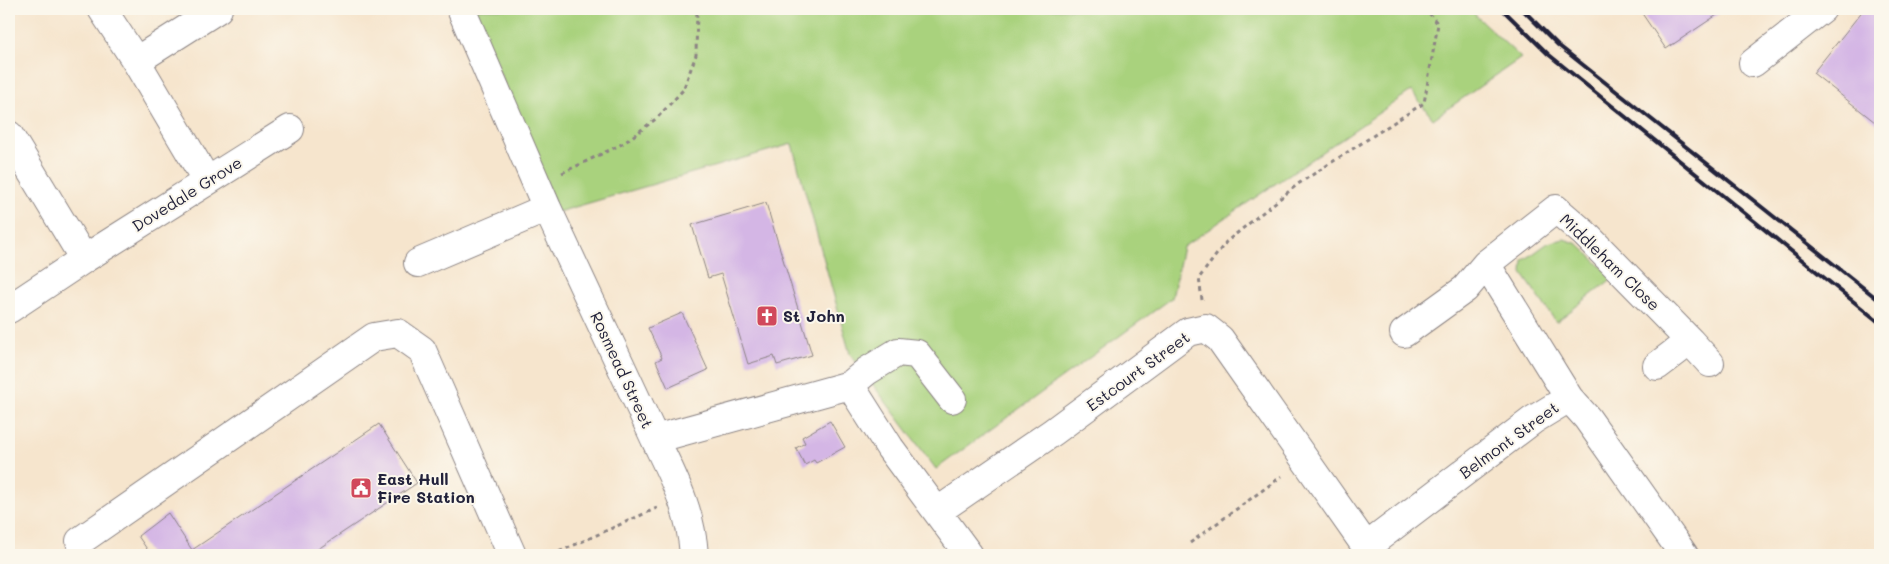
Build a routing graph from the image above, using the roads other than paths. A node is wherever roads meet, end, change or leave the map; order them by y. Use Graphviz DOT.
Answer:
graph roads {
  1 [pos="102,9"];
  2 [pos="218,9"];
  3 [pos="461,9"];
  4 [pos="1822,9"];
  5 [pos="136,61"];
  6 [pos="1753,63"];
  7 [pos="290,129"];
  8 [pos="9,135"];
  9 [pos="207,181"];
  10 [pos="541,196"];
  11 [pos="84,259"];
  12 [pos="418,264"];
  13 [pos="1486,264"];
  14 [pos="9,309"];
  15 [pos="1404,333"];
  16 [pos="1690,341"];
  17 [pos="1710,363"];
  18 [pos="1656,366"];
  19 [pos="850,385"];
  20 [pos="1569,398"];
  21 [pos="952,399"];
  22 [pos="655,439"];
  23 [pos="938,511"];
  24 [pos="80,541"];
  25 [pos="1369,551"];
  26 [pos="512,555"];
  27 [pos="694,555"];
  28 [pos="969,555"];
  29 [pos="1684,555"];
  1 -- 5 [label="street"];
  2 -- 5 [label="street"];
  3 -- 10 [label="street, Rosmead Street"];
  4 -- 6 [label="street"];
  5 -- 9 [label="street"];
  7 -- 9 [label="street, Dovedale Grove"];
  8 -- 11 [label="street"];
  9 -- 11 [label="street, Dovedale Grove"];
  10 -- 12 [label="street"];
  10 -- 22 [label="street, Rosmead Street"];
  11 -- 14 [label="street, Dovedale Grove"];
  13 -- 15 [label="street"];
  13 -- 16 [label="street, Middleham Close"];
  13 -- 20 [label="street"];
  16 -- 17 [label="street, Middleham Close"];
  16 -- 18 [label="street"];
  19 -- 21 [label="street"];
  19 -- 22 [label="street, Rosmead Street"];
  19 -- 23 [label="street"];
  20 -- 25 [label="street, Belmont Street"];
  20 -- 29 [label="street, Belmont Street"];
  22 -- 27 [label="street"];
  23 -- 25 [label="street, Estcourt Street"];
  23 -- 28 [label="street"];
  24 -- 26 [label="street"];
}
